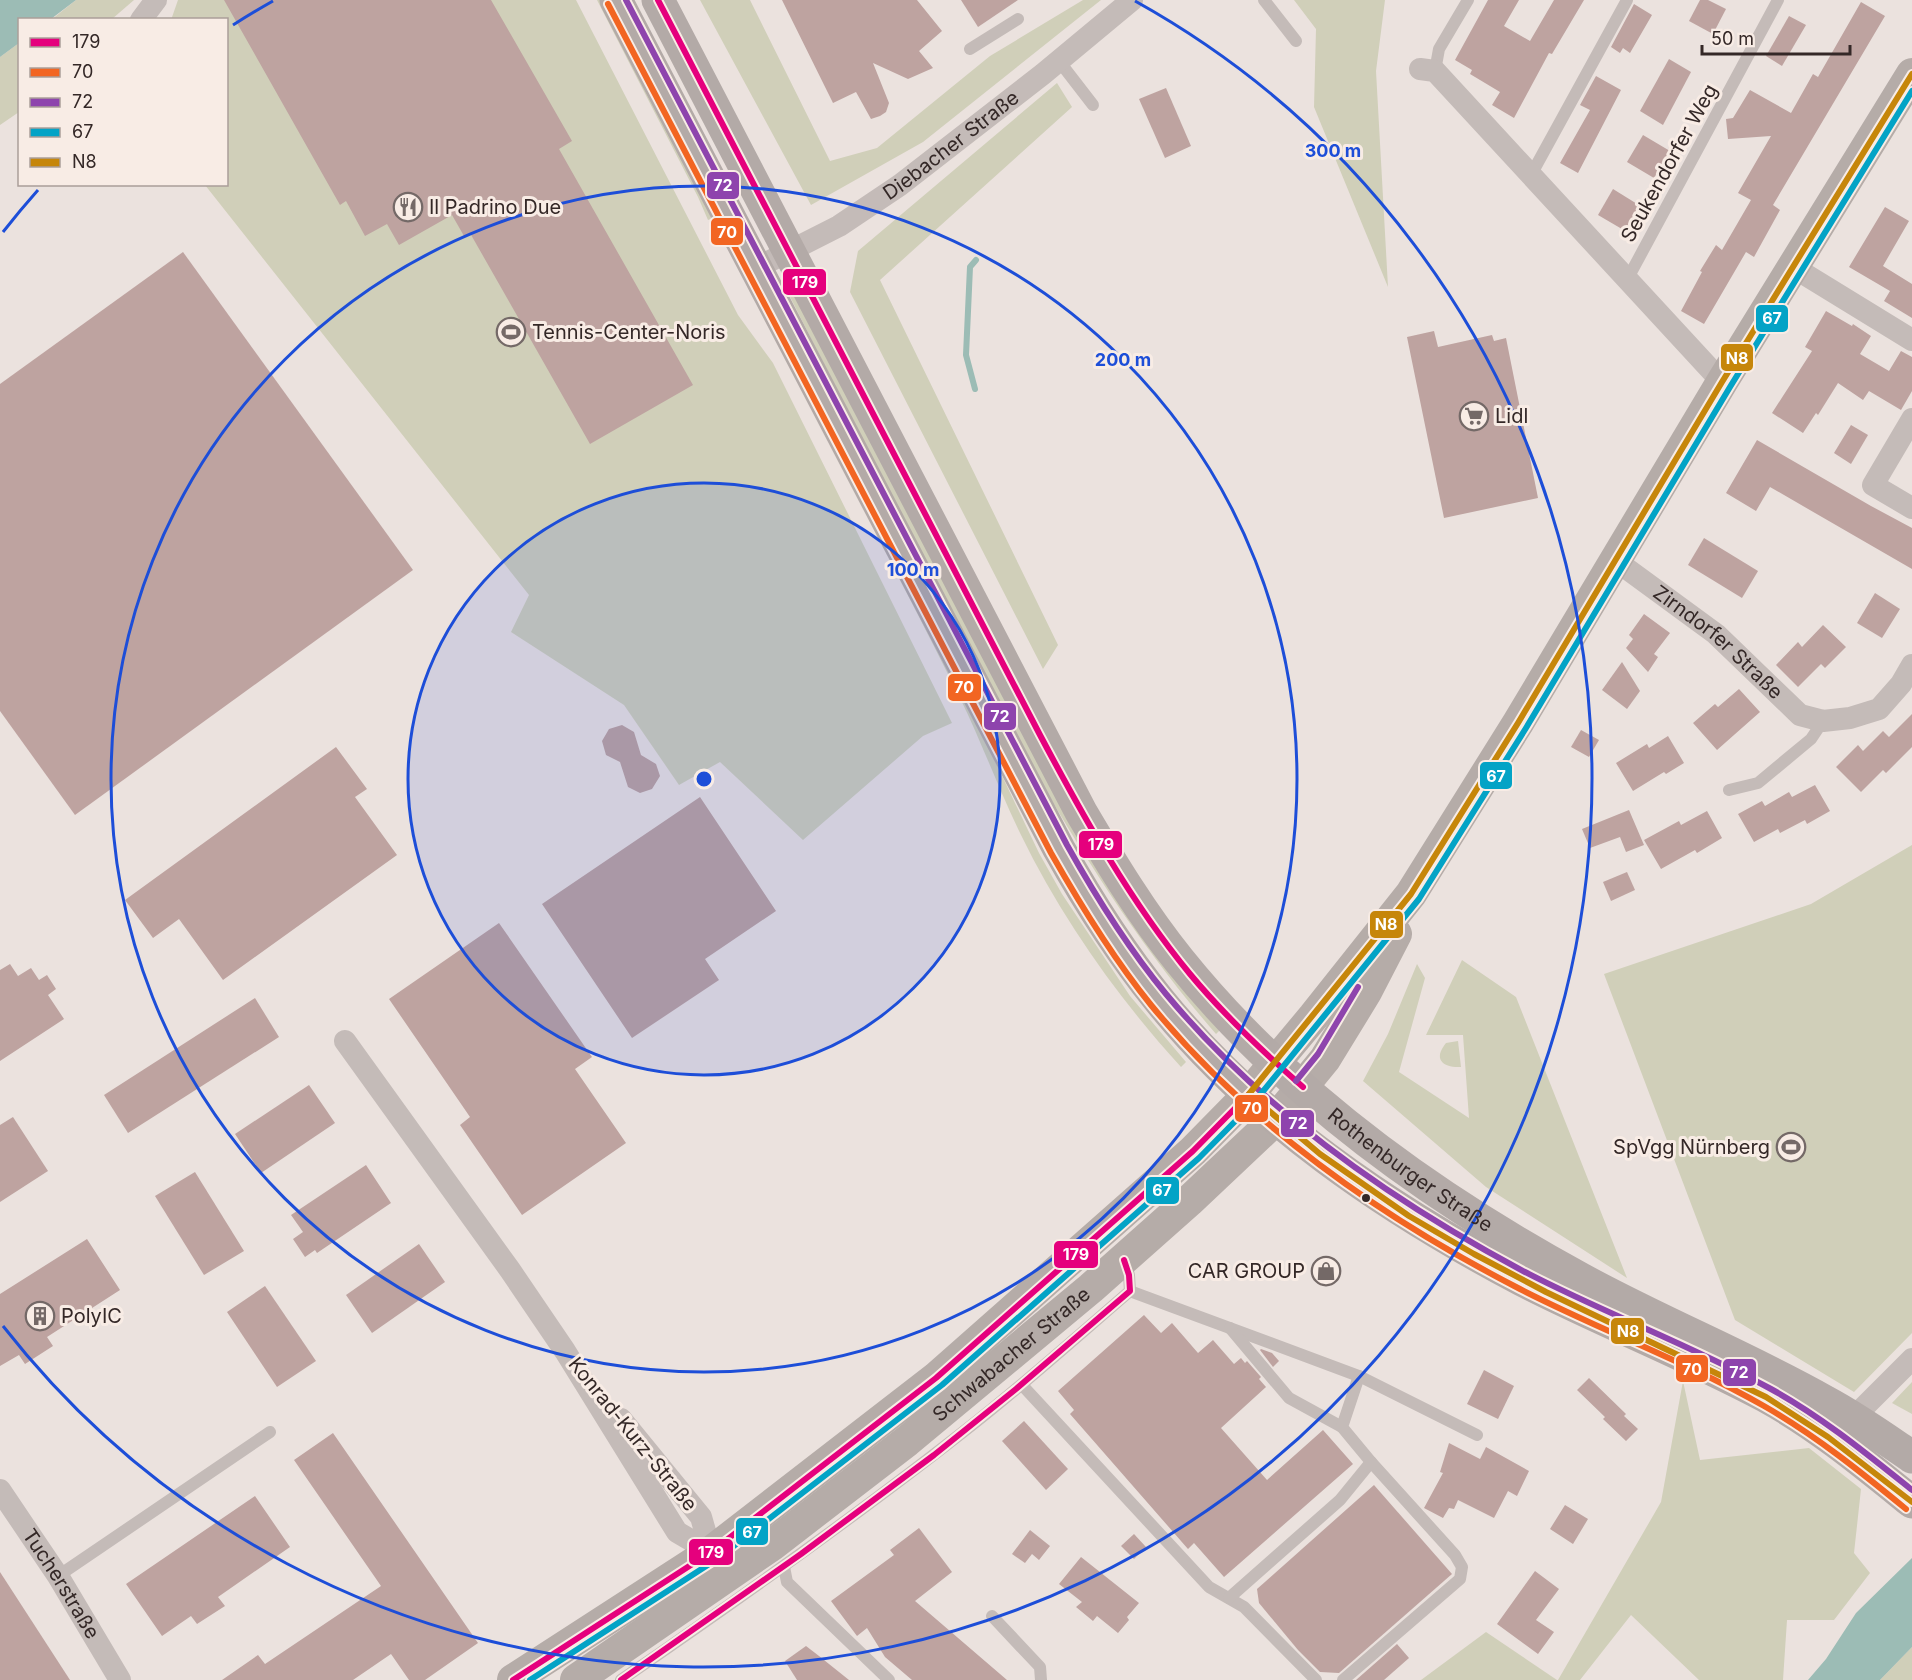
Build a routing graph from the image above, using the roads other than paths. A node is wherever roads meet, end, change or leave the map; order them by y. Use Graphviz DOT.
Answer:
graph roads {
  1 [pos="156,0"];
  2 [pos="616,0"];
  3 [pos="658,0"];
  4 [pos="1132,0"];
  5 [pos="1264,0"];
  6 [pos="1468,0"];
  7 [pos="1627,0"];
  8 [pos="1778,0"];
  9 [pos="142,18"];
  10 [pos="1018,19"];
  11 [pos="1296,41"];
  12 [pos="970,49"];
  13 [pos="1059,61"];
  14 [pos="1428,70"];
  15 [pos="1912,74"];
  16 [pos="1093,105"];
  17 [pos="1531,176"];
  18 [pos="789,252"];
  19 [pos="1793,267"];
  20 [pos="756,268"];
  21 [pos="1627,280"];
  22 [pos="1912,340"];
  23 [pos="1722,382"];
  24 [pos="1912,419"];
  25 [pos="1912,508"];
  26 [pos="1615,560"];
  27 [pos="1912,665"];
  28 [pos="1823,721"];
  29 [pos="1729,790"];
  30 [pos="1411,894"];
  31 [pos="345,1041"];
  32 [pos="1276,1062"];
  33 [pos="1303,1088"];
  34 [pos="1249,1094"];
  35 [pos="1276,1119"];
  36 [pos="1124,1260"];
  37 [pos="1130,1291"];
  38 [pos="1229,1327"];
  39 [pos="1912,1359"];
  40 [pos="1359,1376"];
  41 [pos="1022,1385"];
  42 [pos="1855,1419"];
  43 [pos="1342,1427"];
  44 [pos="270,1432"];
  45 [pos="1478,1435"];
  46 [pos="1912,1457"];
  47 [pos="1371,1462"];
  48 [pos="0,1490"];
  49 [pos="1912,1501"];
  50 [pos="719,1564"];
  51 [pos="784,1567"];
  52 [pos="58,1576"];
  53 [pos="1229,1598"];
  54 [pos="992,1616"];
  55 [pos="120,1680"];
  56 [pos="513,1680"];
  57 [pos="576,1680"];
  58 [pos="621,1680"];
  59 [pos="889,1680"];
  60 [pos="1041,1680"];
  61 [pos="1316,1680"];
  62 [pos="1343,1680"];
  1 -- 9 [label="street"];
  2 -- 20 [label="main road, Rothenburger Straße"];
  3 -- 18 [label="main road, Rothenburger Straße"];
  4 -- 13 [label="street, Diebacher Straße"];
  5 -- 11 [label="lane"];
  6 -- 14 [label="lane"];
  7 -- 17 [label="lane"];
  8 -- 21 [label="lane, Seukendorfer Weg"];
  10 -- 12 [label="lane"];
  13 -- 16 [label="lane"];
  13 -- 18 [label="street, Diebacher Straße"];
  14 -- 17 [label="street"];
  15 -- 19 [label="main road"];
  17 -- 21 [label="street"];
  18 -- 20 [label="street, Diebacher Straße"];
  18 -- 32 [label="main road, Rothenburger Straße"];
  19 -- 22 [label="street"];
  19 -- 23 [label="main road"];
  20 -- 34 [label="main road, Rothenburger Straße"];
  21 -- 23 [label="street"];
  23 -- 26 [label="main road"];
  24 -- 25 [label="street"];
  26 -- 28 [label="street, Zirndorfer Straße"];
  26 -- 30 [label="main road"];
  27 -- 28 [label="street, Zirndorfer Straße"];
  28 -- 29 [label="lane"];
  30 -- 32 [label="main road, Schwabacher Straße"];
  30 -- 33 [label="main road, Schwabacher Straße"];
  31 -- 50 [label="street, Konrad-Kurz-Straße"];
  32 -- 33 [label="main road, Rothenburger Straße"];
  32 -- 34 [label="main road, Schwabacher Straße"];
  33 -- 35 [label="main road, Schwabacher Straße"];
  33 -- 42 [label="main road, Rothenburger Straße"];
  34 -- 35 [label="main road, Rothenburger Straße"];
  34 -- 50 [label="main road, Schwabacher Straße"];
  35 -- 36 [label="main road, Schwabacher Straße"];
  35 -- 49 [label="main road, Rothenburger Straße"];
  36 -- 37 [label="lane"];
  36 -- 50 [label="main road, Schwabacher Straße"];
  37 -- 38 [label="lane"];
  37 -- 41 [label="lane"];
  38 -- 40 [label="lane"];
  38 -- 43 [label="lane"];
  39 -- 42 [label="street"];
  40 -- 43 [label="lane"];
  40 -- 45 [label="lane"];
  41 -- 51 [label="lane"];
  41 -- 53 [label="lane"];
  42 -- 46 [label="main road, Rothenburger Straße"];
  43 -- 47 [label="lane"];
  44 -- 52 [label="lane"];
  47 -- 53 [label="lane"];
  47 -- 62 [label="lane"];
  48 -- 52 [label="street, Tucherstraße"];
  50 -- 56 [label="main road, Schwabacher Straße"];
  50 -- 57 [label="main road, Schwabacher Straße"];
  51 -- 58 [label="lane"];
  51 -- 59 [label="lane"];
  52 -- 55 [label="street, Tucherstraße"];
  53 -- 61 [label="lane"];
  54 -- 60 [label="lane"];
}
